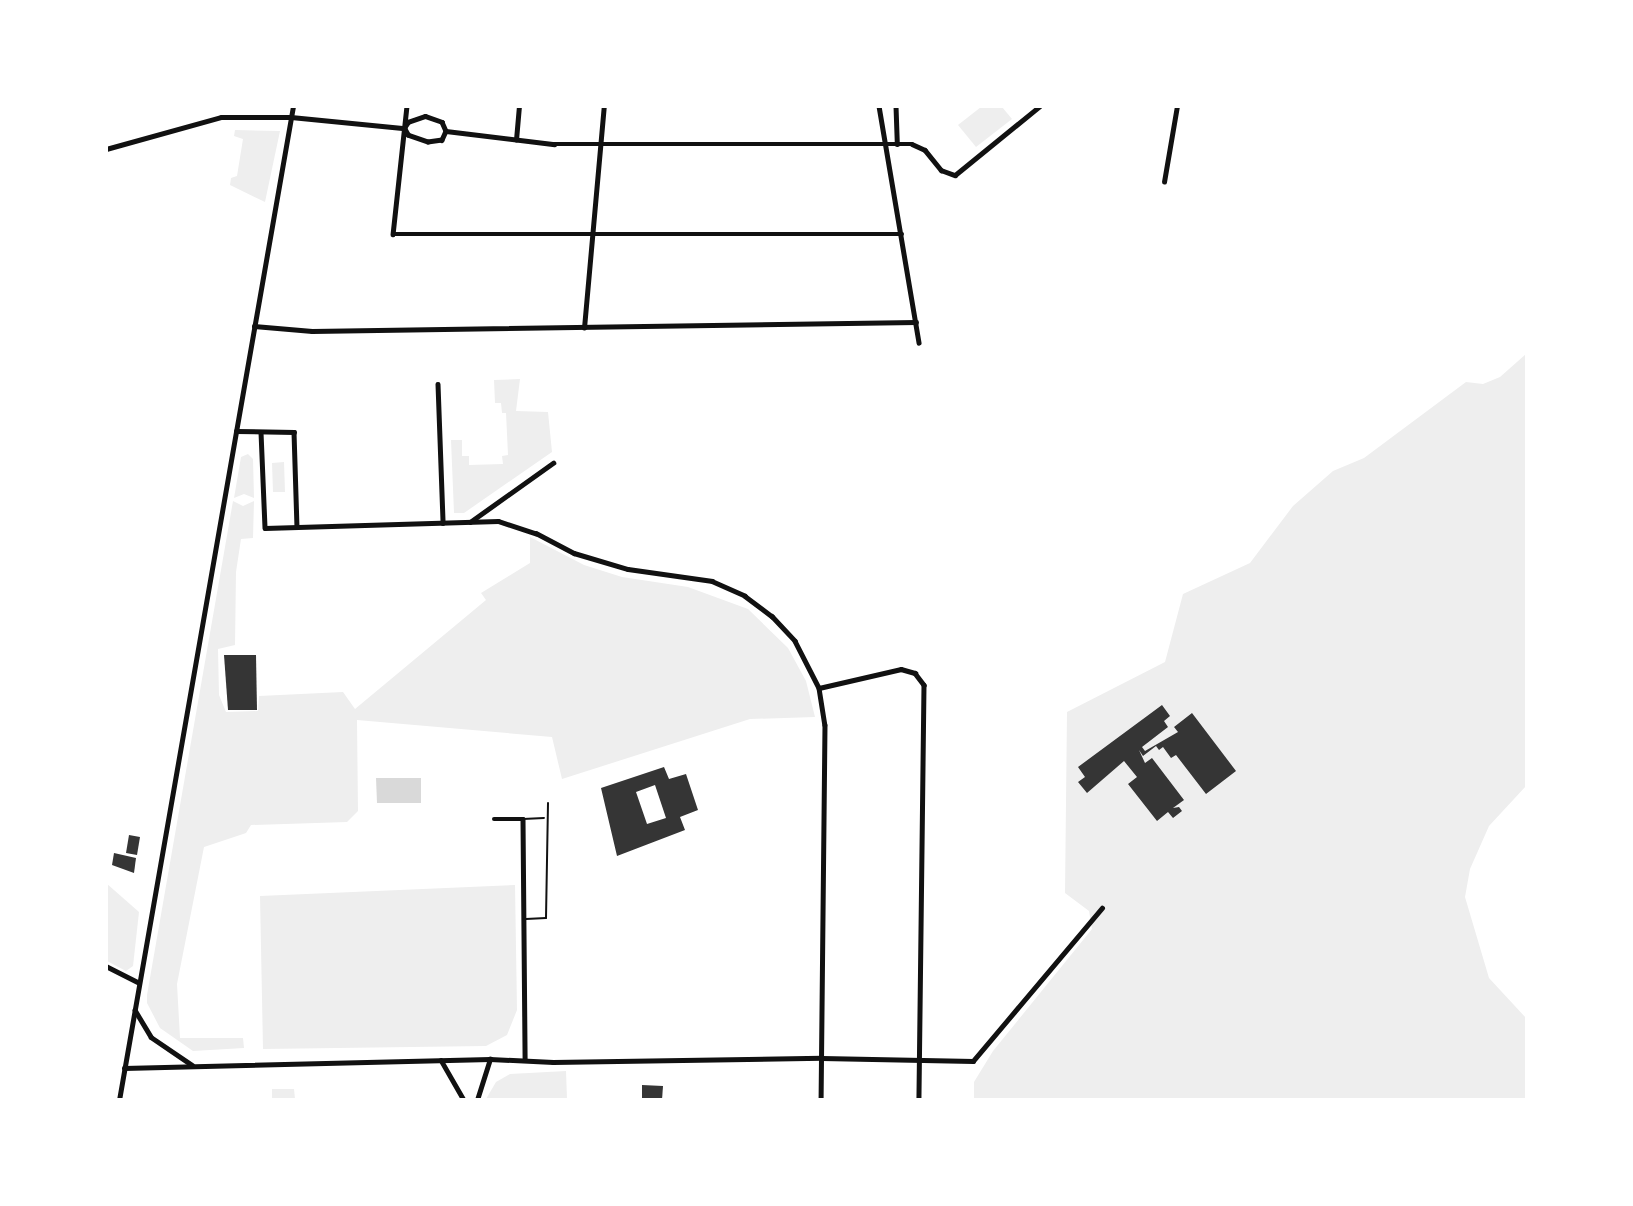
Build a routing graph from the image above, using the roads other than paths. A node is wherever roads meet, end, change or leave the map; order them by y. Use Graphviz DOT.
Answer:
graph roads {
  1 [pos="293,106"];
  2 [pos="407,106"];
  3 [pos="519,106"];
  4 [pos="604,106"];
  5 [pos="879,106"];
  6 [pos="896,106"];
  7 [pos="1040,106"];
  8 [pos="1177,106"];
  9 [pos="291,117"];
  10 [pos="404,128"];
  11 [pos="446,131"];
  12 [pos="516,140"];
  13 [pos="886,144"];
  14 [pos="897,144"];
  15 [pos="600,145"];
  16 [pos="106,149"];
  17 [pos="1164,182"];
  18 [pos="592,234"];
  19 [pos="902,234"];
  20 [pos="915,322"];
  21 [pos="254,326"];
  22 [pos="584,328"];
  23 [pos="919,343"];
  24 [pos="438,384"];
  25 [pos="236,431"];
  26 [pos="261,432"];
  27 [pos="553,463"];
  28 [pos="470,522"];
  29 [pos="442,523"];
  30 [pos="297,526"];
  31 [pos="819,688"];
  32 [pos="548,803"];
  33 [pos="545,818"];
  34 [pos="494,819"];
  35 [pos="523,819"];
  36 [pos="1102,908"];
  37 [pos="526,919"];
  38 [pos="106,966"];
  39 [pos="137,982"];
  40 [pos="134,1007"];
  41 [pos="822,1058"];
  42 [pos="490,1059"];
  43 [pos="920,1059"];
  44 [pos="441,1060"];
  45 [pos="525,1060"];
  46 [pos="192,1065"];
  47 [pos="124,1068"];
  48 [pos="119,1100"];
  49 [pos="464,1100"];
  50 [pos="477,1100"];
  51 [pos="821,1100"];
  52 [pos="919,1100"];
  1 -- 9 [label="street"];
  2 -- 10 [label="street"];
  3 -- 12 [label="street"];
  4 -- 15 [label="street"];
  5 -- 13 [label="street"];
  6 -- 14 [label="street"];
  7 -- 14 [label="street"];
  8 -- 17 [label="street"];
  9 -- 10 [label="street"];
  9 -- 16 [label="street"];
  9 -- 21 [label="street"];
  10 -- 11 [label="street"];
  10 -- 11 [label="street"];
  10 -- 18 [label="street"];
  11 -- 12 [label="street"];
  12 -- 15 [label="street"];
  13 -- 14 [label="street"];
  13 -- 15 [label="street"];
  13 -- 19 [label="street"];
  15 -- 18 [label="street"];
  18 -- 19 [label="street"];
  18 -- 22 [label="street"];
  19 -- 20 [label="street"];
  20 -- 22 [label="street"];
  20 -- 23 [label="street"];
  21 -- 22 [label="street"];
  21 -- 25 [label="street"];
  24 -- 29 [label="street"];
  25 -- 26 [label="street"];
  25 -- 39 [label="street"];
  26 -- 30 [label="street"];
  26 -- 30 [label="street"];
  27 -- 28 [label="street"];
  28 -- 29 [label="street"];
  28 -- 31 [label="street"];
  29 -- 30 [label="street"];
  31 -- 41 [label="street"];
  31 -- 43 [label="street"];
  32 -- 33 [label="lane"];
  33 -- 35 [label="lane"];
  33 -- 37 [label="lane"];
  34 -- 35 [label="street"];
  35 -- 37 [label="street"];
  36 -- 43 [label="street"];
  37 -- 45 [label="street"];
  38 -- 39 [label="street"];
  39 -- 40 [label="street"];
  40 -- 46 [label="street"];
  40 -- 47 [label="street"];
  41 -- 43 [label="street"];
  41 -- 45 [label="street"];
  41 -- 51 [label="street"];
  42 -- 44 [label="street"];
  42 -- 45 [label="street"];
  42 -- 50 [label="street"];
  43 -- 52 [label="street"];
  44 -- 46 [label="street"];
  44 -- 49 [label="street"];
  46 -- 47 [label="street"];
  47 -- 48 [label="street"];
}
